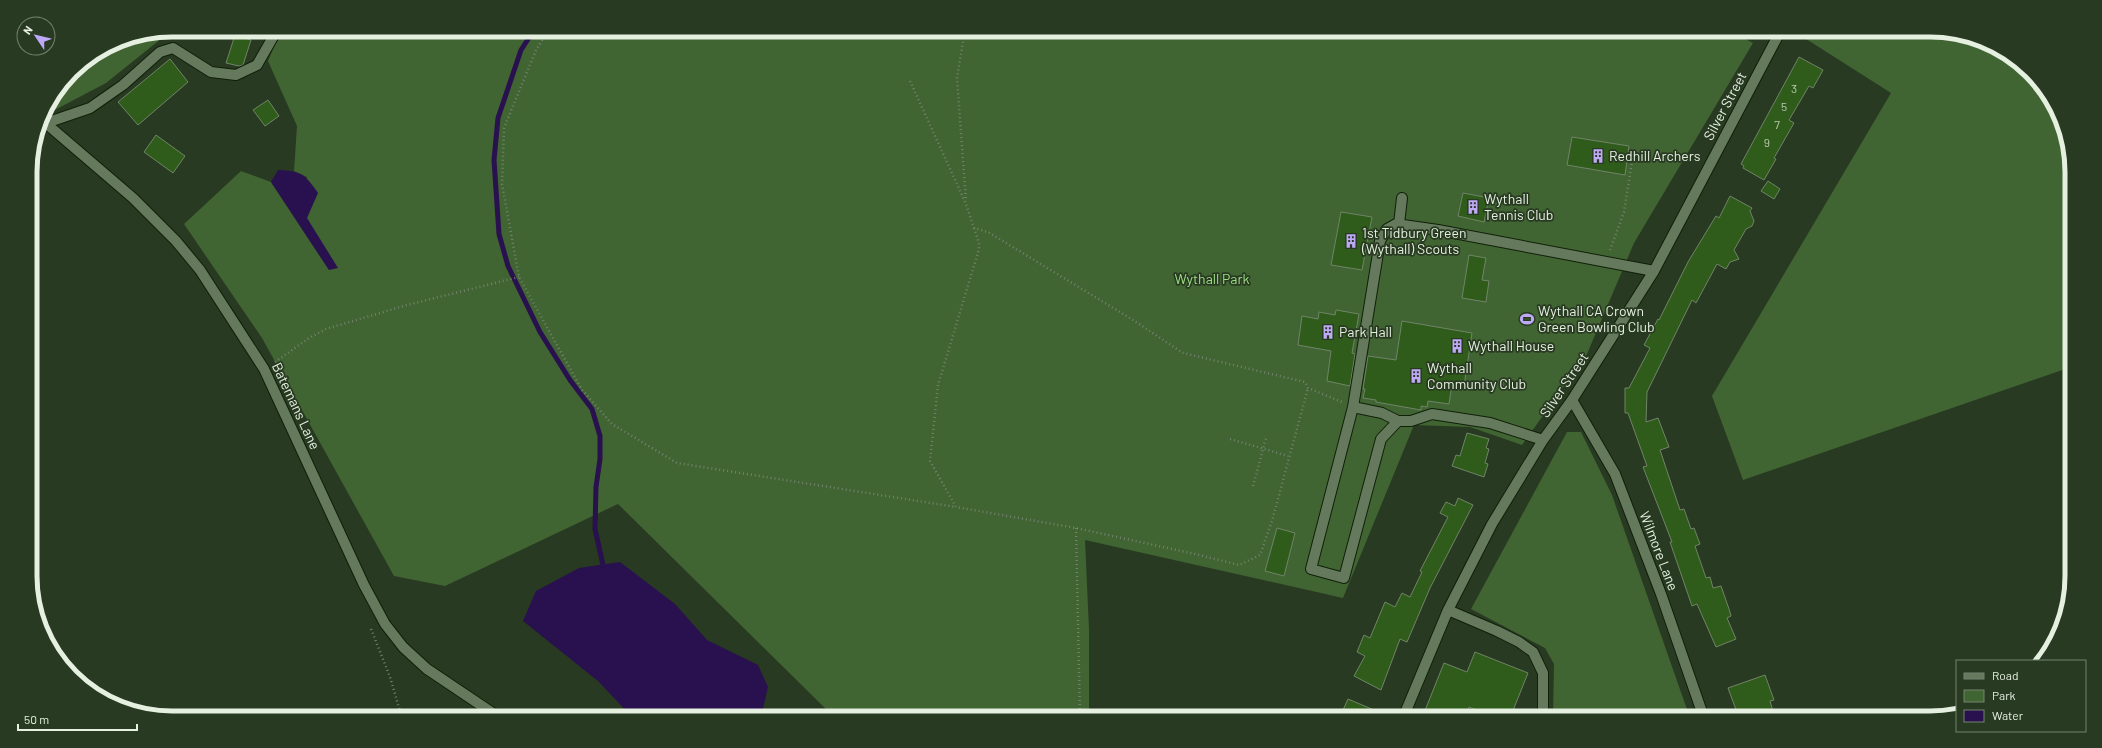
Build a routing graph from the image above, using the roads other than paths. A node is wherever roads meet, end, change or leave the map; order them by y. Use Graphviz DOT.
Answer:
graph roads {
  1 [pos="273,37"];
  2 [pos="1776,37"];
  3 [pos="47,120"];
  4 [pos="46,123"];
  5 [pos="1402,198"];
  6 [pos="1399,224"];
  7 [pos="1654,271"];
  8 [pos="1572,400"];
  9 [pos="1353,407"];
  10 [pos="1398,421"];
  11 [pos="1543,440"];
  12 [pos="1448,610"];
  13 [pos="490,711"];
  14 [pos="1405,711"];
  15 [pos="1543,711"];
  16 [pos="1702,711"];
  1 -- 3 [label="street"];
  2 -- 7 [label="street, Silver Street"];
  4 -- 13 [label="street, Batemans Lane"];
  5 -- 6 [label="street"];
  6 -- 7 [label="street"];
  6 -- 9 [label="street"];
  7 -- 8 [label="street, Silver Street"];
  8 -- 11 [label="street, Silver Street"];
  8 -- 16 [label="street, Wilmore Lane"];
  9 -- 10 [label="street"];
  9 -- 10 [label="street"];
  10 -- 11 [label="street"];
  11 -- 12 [label="street, Silver Street"];
  12 -- 14 [label="street, Silver Street"];
  12 -- 15 [label="street"];
}
